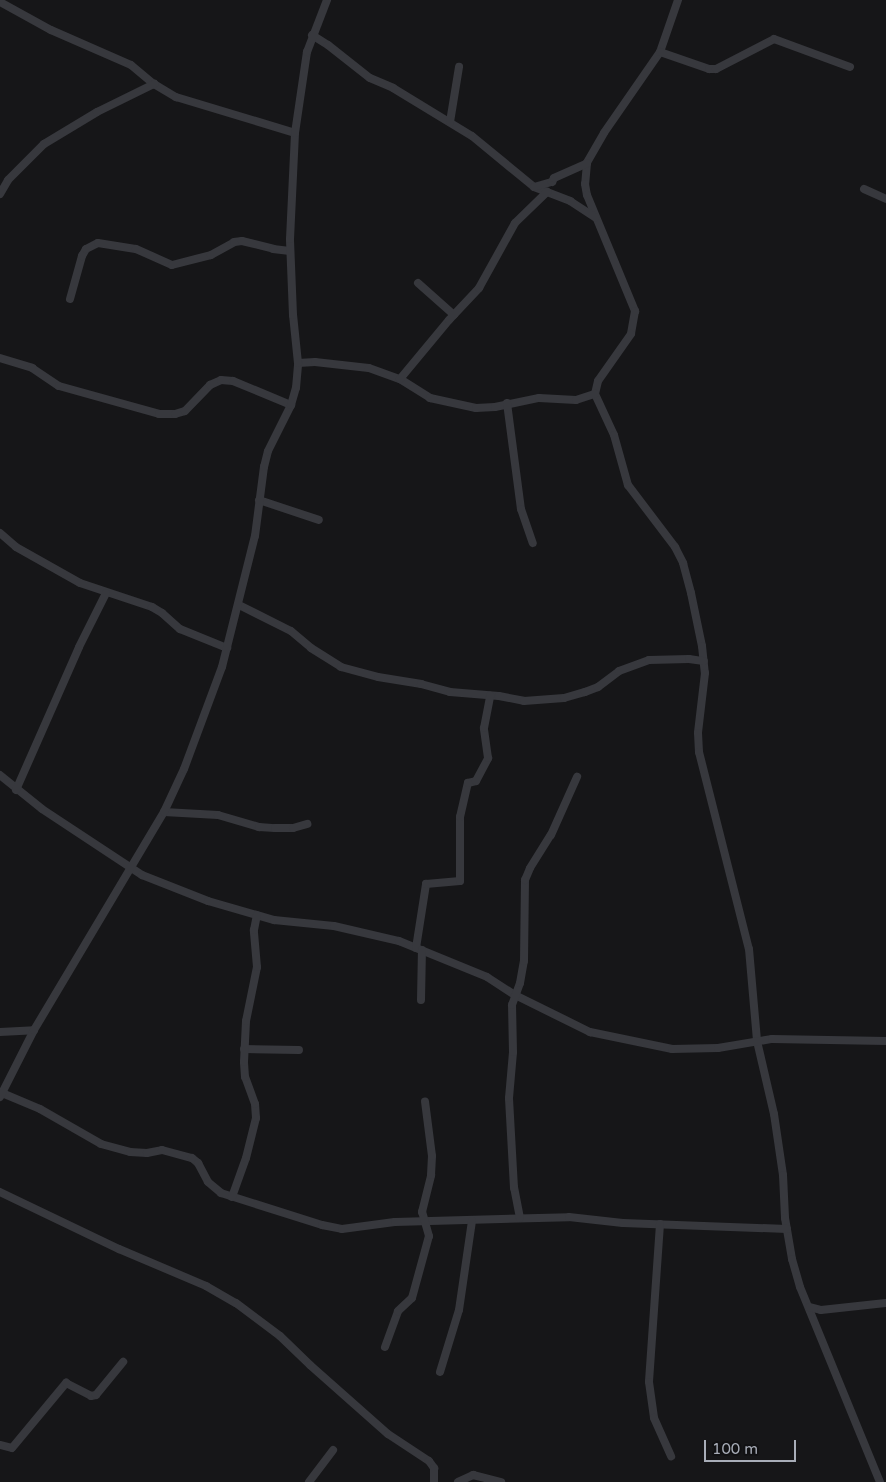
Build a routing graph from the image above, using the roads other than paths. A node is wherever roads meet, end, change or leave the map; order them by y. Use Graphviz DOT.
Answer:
graph roads {
  1 [pos="327,0"];
  2 [pos="678,0"];
  3 [pos="0,2"];
  4 [pos="316,37"];
  5 [pos="660,52"];
  6 [pos="850,66"];
  7 [pos="459,67"];
  8 [pos="154,84"];
  9 [pos="450,122"];
  10 [pos="295,133"];
  11 [pos="587,163"];
  12 [pos="534,188"];
  13 [pos="864,189"];
  14 [pos="547,192"];
  15 [pos="0,194"];
  16 [pos="886,199"];
  17 [pos="595,217"];
  18 [pos="290,251"];
  19 [pos="418,283"];
  20 [pos="70,299"];
  21 [pos="454,315"];
  22 [pos="0,358"];
  23 [pos="298,363"];
  24 [pos="400,379"];
  25 [pos="595,394"];
  26 [pos="507,403"];
  27 [pos="291,405"];
  28 [pos="259,500"];
  29 [pos="319,520"];
  30 [pos="0,533"];
  31 [pos="533,543"];
  32 [pos="106,593"];
  33 [pos="239,604"];
  34 [pos="227,648"];
  35 [pos="704,661"];
  36 [pos="490,696"];
  37 [pos="0,775"];
  38 [pos="577,777"];
  39 [pos="16,790"];
  40 [pos="164,812"];
  41 [pos="307,824"];
  42 [pos="131,870"];
  43 [pos="257,915"];
  44 [pos="419,949"];
  45 [pos="514,995"];
  46 [pos="421,1000"];
  47 [pos="34,1030"];
  48 [pos="0,1032"];
  49 [pos="757,1041"];
  50 [pos="886,1041"];
  51 [pos="244,1049"];
  52 [pos="299,1050"];
  53 [pos="1,1095"];
  54 [pos="425,1100"];
  55 [pos="0,1192"];
  56 [pos="232,1197"];
  57 [pos="520,1218"];
  58 [pos="424,1221"];
  59 [pos="472,1221"];
  60 [pos="660,1224"];
  61 [pos="787,1229"];
  62 [pos="886,1303"];
  63 [pos="808,1307"];
  64 [pos="385,1347"];
  65 [pos="123,1362"];
  66 [pos="440,1372"];
  67 [pos="0,1445"];
  68 [pos="333,1450"];
  69 [pos="671,1456"];
  70 [pos="309,1482"];
  71 [pos="434,1482"];
  72 [pos="458,1482"];
  73 [pos="501,1482"];
  74 [pos="880,1482"];
  1 -- 4 [label="street"];
  2 -- 5 [label="street"];
  3 -- 8 [label="street"];
  4 -- 9 [label="street"];
  4 -- 10 [label="street"];
  5 -- 6 [label="street"];
  5 -- 11 [label="street"];
  7 -- 9 [label="street"];
  8 -- 10 [label="street"];
  8 -- 15 [label="street"];
  9 -- 12 [label="street"];
  10 -- 18 [label="street"];
  11 -- 12 [label="street"];
  11 -- 17 [label="street"];
  12 -- 14 [label="street"];
  13 -- 16 [label="street"];
  14 -- 17 [label="street"];
  14 -- 21 [label="street"];
  17 -- 25 [label="street"];
  18 -- 20 [label="street"];
  18 -- 23 [label="street"];
  19 -- 21 [label="street"];
  21 -- 24 [label="street"];
  22 -- 27 [label="street"];
  23 -- 24 [label="street"];
  23 -- 27 [label="street"];
  24 -- 26 [label="street"];
  25 -- 26 [label="street"];
  25 -- 35 [label="street"];
  26 -- 31 [label="street"];
  27 -- 28 [label="street"];
  28 -- 29 [label="street"];
  28 -- 33 [label="street"];
  30 -- 32 [label="street"];
  32 -- 34 [label="street"];
  32 -- 39 [label="street"];
  33 -- 34 [label="street"];
  33 -- 36 [label="street"];
  34 -- 40 [label="street"];
  35 -- 36 [label="street"];
  35 -- 49 [label="street"];
  36 -- 44 [label="street"];
  37 -- 39 [label="street"];
  38 -- 45 [label="street"];
  39 -- 42 [label="street"];
  40 -- 41 [label="street"];
  40 -- 42 [label="street"];
  42 -- 43 [label="street"];
  42 -- 47 [label="street"];
  43 -- 44 [label="street"];
  43 -- 51 [label="street"];
  44 -- 45 [label="street"];
  44 -- 46 [label="street"];
  45 -- 49 [label="street"];
  45 -- 57 [label="street"];
  47 -- 48 [label="street"];
  47 -- 53 [label="street"];
  49 -- 50 [label="street"];
  49 -- 61 [label="street"];
  51 -- 52 [label="street"];
  51 -- 56 [label="street"];
  53 -- 56 [label="street"];
  54 -- 58 [label="street"];
  55 -- 71 [label="street"];
  56 -- 58 [label="street"];
  57 -- 59 [label="street"];
  57 -- 60 [label="street"];
  58 -- 59 [label="street"];
  58 -- 64 [label="street"];
  59 -- 66 [label="street"];
  60 -- 61 [label="street"];
  60 -- 69 [label="street"];
  61 -- 63 [label="street"];
  62 -- 63 [label="street"];
  63 -- 74 [label="street"];
  65 -- 67 [label="street"];
  68 -- 70 [label="street"];
  72 -- 73 [label="street"];
}
